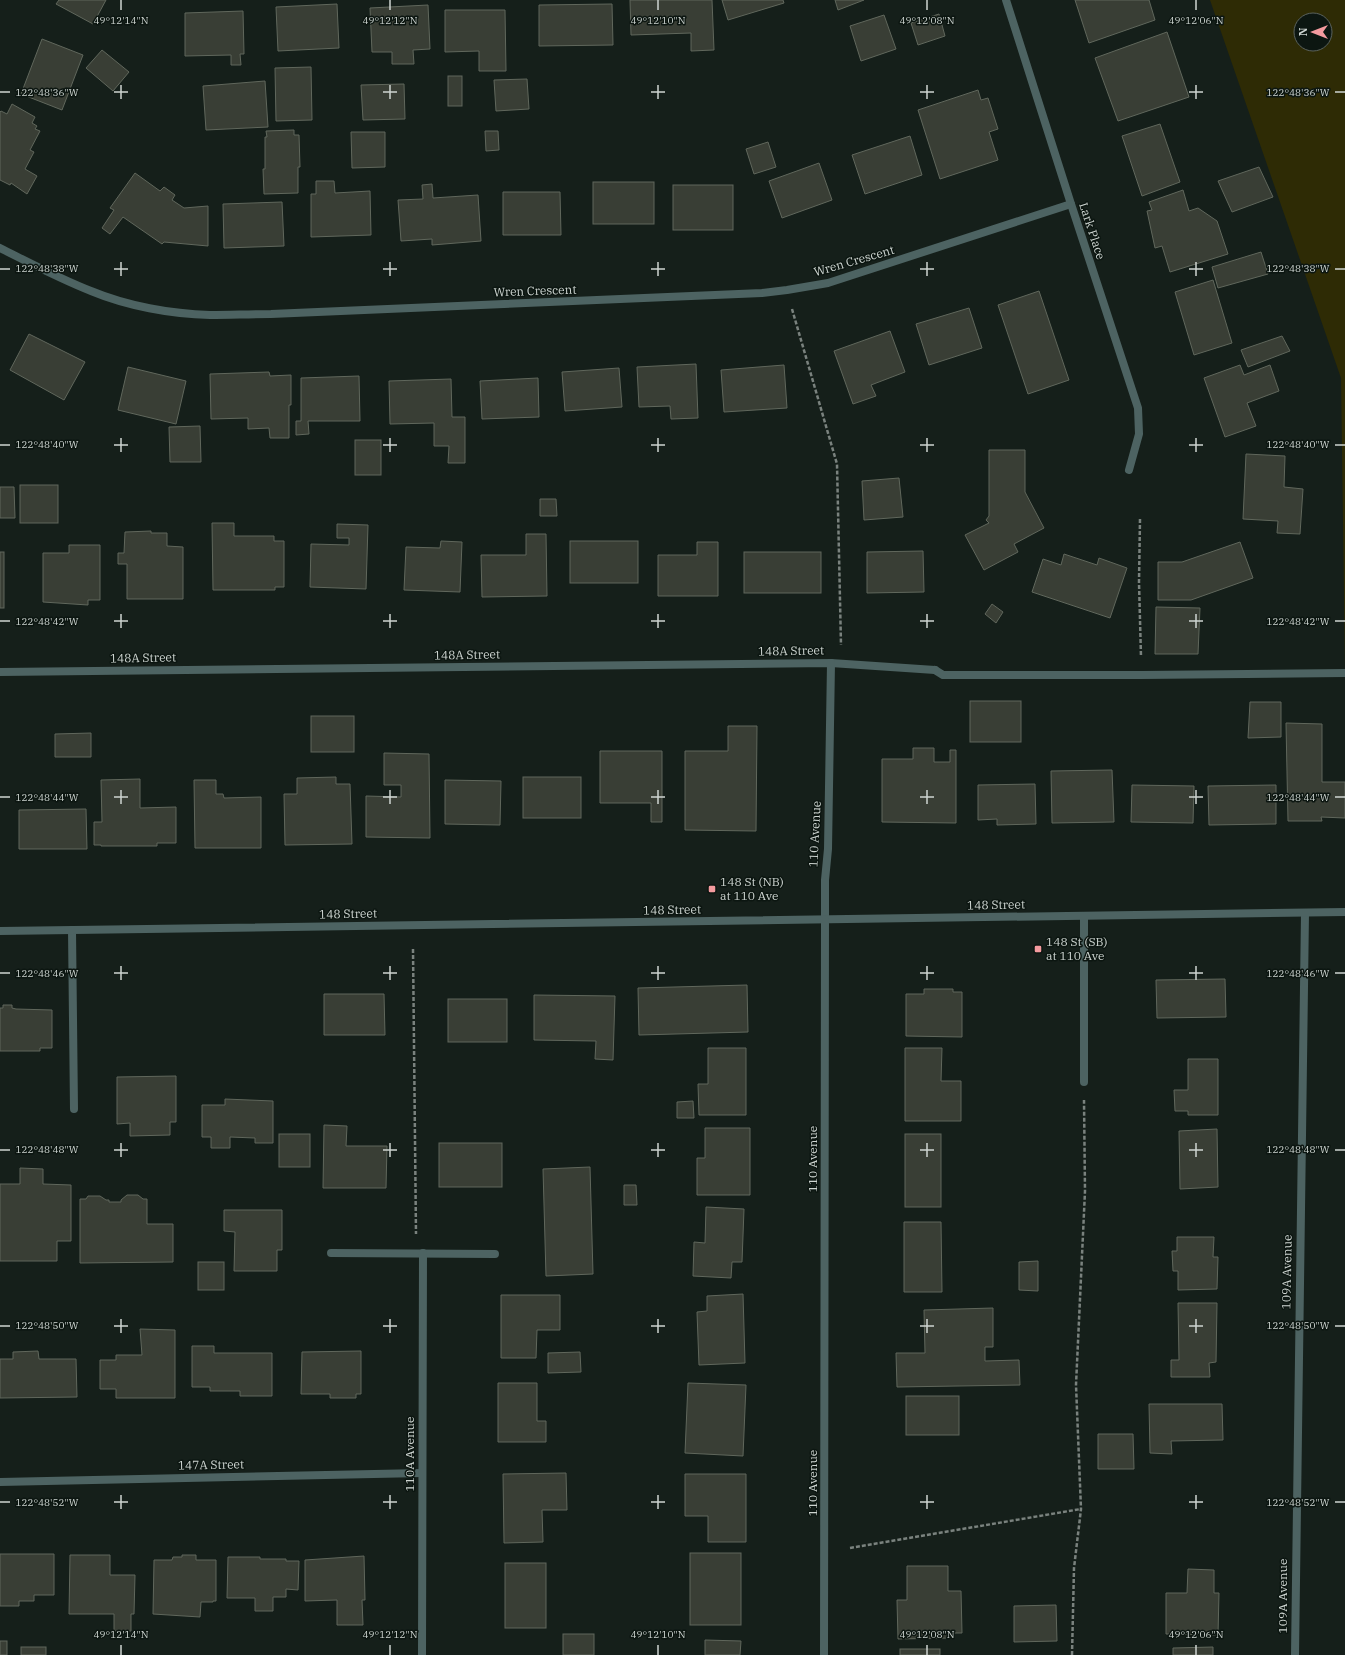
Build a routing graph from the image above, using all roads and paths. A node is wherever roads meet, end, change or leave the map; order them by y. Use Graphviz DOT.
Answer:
graph roads {
  1 [pos="1006,0"];
  2 [pos="1071,204"];
  3 [pos="0,248"];
  4 [pos="793,312"];
  5 [pos="1129,470"];
  6 [pos="1140,519"];
  7 [pos="842,644"];
  8 [pos="1141,658"];
  9 [pos="831,663"];
  10 [pos="0,672"];
  11 [pos="1345,673"];
  12 [pos="1345,912"];
  13 [pos="1305,913"];
  14 [pos="1084,916"];
  15 [pos="825,919"];
  16 [pos="72,930"];
  17 [pos="0,931"];
  18 [pos="414,949"];
  19 [pos="1084,1082"];
  20 [pos="74,1109"];
  21 [pos="331,1253"];
  22 [pos="423,1253"];
  23 [pos="495,1254"];
  24 [pos="422,1473"];
  25 [pos="0,1482"];
  26 [pos="1081,1509"];
  27 [pos="850,1548"];
  28 [pos="422,1655"];
  29 [pos="824,1655"];
  30 [pos="1072,1655"];
  31 [pos="1295,1655"];
  1 -- 2 [label="street, Lark Place"];
  2 -- 3 [label="street, Wren Crescent"];
  2 -- 5 [label="street, Lark Place"];
  4 -- 7 [label="path"];
  6 -- 8 [label="path"];
  9 -- 10 [label="street, 148A Street"];
  9 -- 11 [label="street, 148A Street"];
  9 -- 15 [label="street, 110 Avenue"];
  12 -- 13 [label="street, 148 Street"];
  13 -- 14 [label="street, 148 Street"];
  13 -- 31 [label="street, 109A Avenue"];
  14 -- 15 [label="street, 148 Street"];
  14 -- 19 [label="street"];
  15 -- 16 [label="street, 148 Street"];
  15 -- 29 [label="street, 110 Avenue"];
  16 -- 17 [label="street, 148 Street"];
  16 -- 20 [label="street"];
  18 -- 22 [label="path"];
  19 -- 26 [label="path"];
  21 -- 22 [label="street"];
  22 -- 23 [label="street"];
  22 -- 24 [label="street, 110A Avenue"];
  24 -- 25 [label="street, 147A Street"];
  24 -- 28 [label="street, 110A Avenue"];
  26 -- 27 [label="path"];
  26 -- 30 [label="path"];
}
